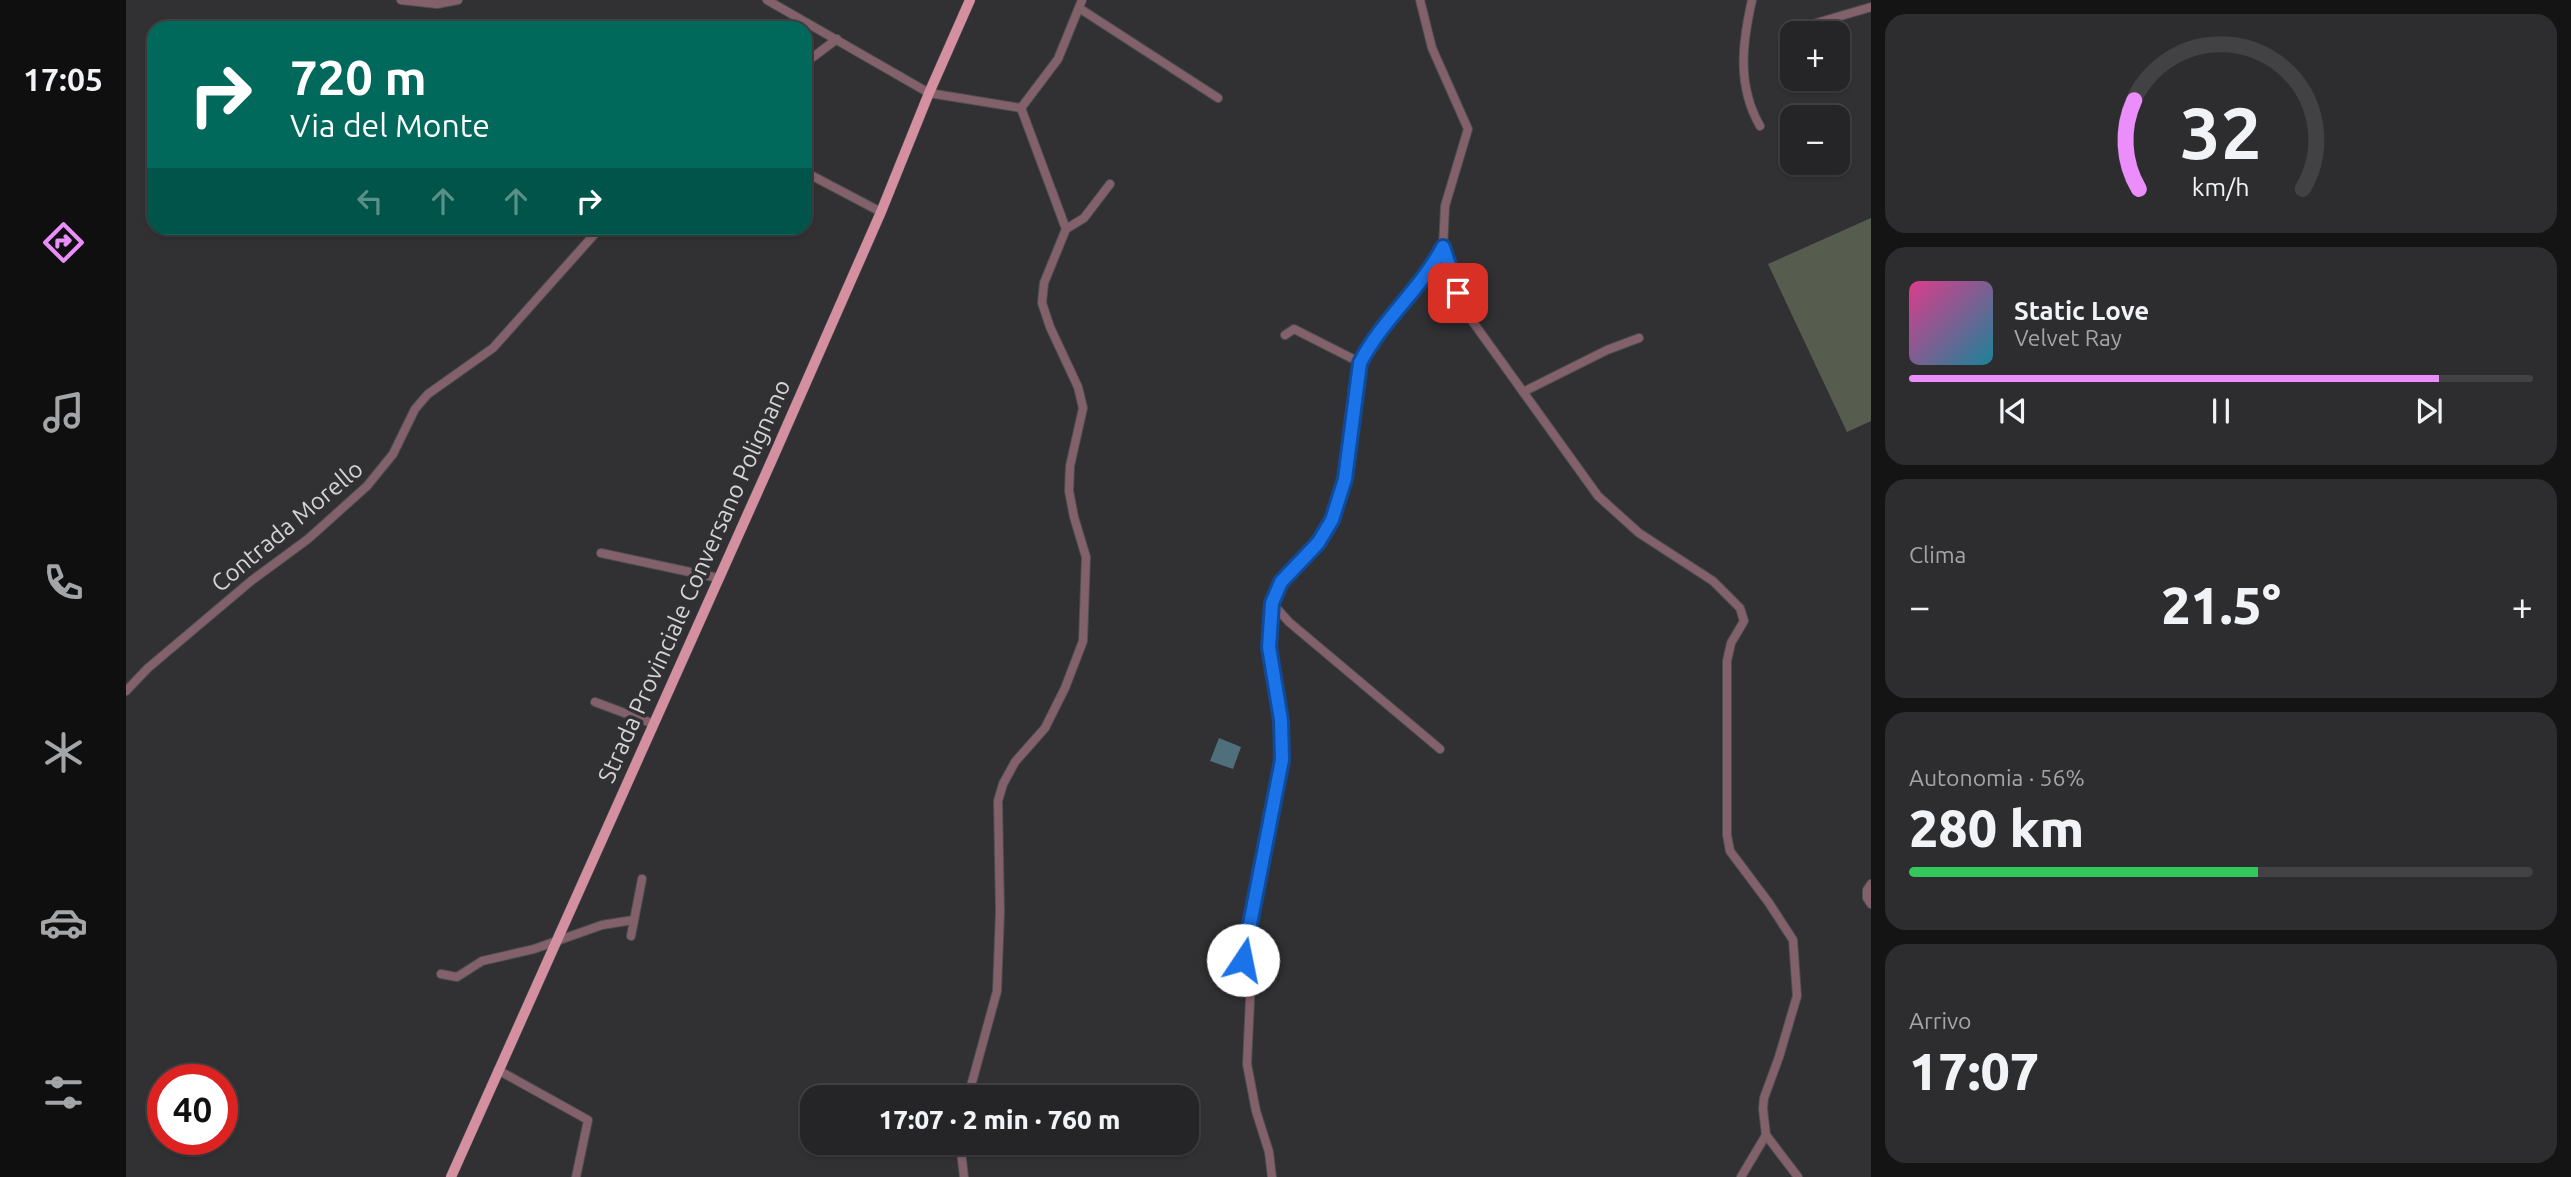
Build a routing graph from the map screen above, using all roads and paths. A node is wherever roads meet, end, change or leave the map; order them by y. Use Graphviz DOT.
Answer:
graph roads {
  1 [pos="401,0"];
  2 [pos="458,0"];
  3 [pos="767,0"];
  4 [pos="970,0"];
  5 [pos="1420,0"];
  6 [pos="1752,0"];
  7 [pos="1080,4"];
  8 [pos="1871,7"];
  9 [pos="805,21"];
  10 [pos="1824,21"];
  11 [pos="812,25"];
  12 [pos="837,39"];
  13 [pos="812,58"];
  14 [pos="929,93"];
  15 [pos="1218,98"];
  16 [pos="1021,108"];
  17 [pos="1760,126"];
  18 [pos="812,176"];
  19 [pos="1110,184"];
  20 [pos="881,212"];
  21 [pos="1066,229"];
  22 [pos="594,235"];
  23 [pos="1443,247"];
  24 [pos="1285,335"];
  25 [pos="1639,338"];
  26 [pos="1360,363"];
  27 [pos="1523,392"];
  28 [pos="601,554"];
  29 [pos="718,578"];
  30 [pos="1272,603"];
  31 [pos="126,691"];
  32 [pos="595,702"];
  33 [pos="654,724"];
  34 [pos="1440,749"];
  35 [pos="642,879"];
  36 [pos="1871,884"];
  37 [pos="1871,904"];
  38 [pos="633,920"];
  39 [pos="631,936"];
  40 [pos="555,942"];
  41 [pos="441,974"];
  42 [pos="498,1070"];
  43 [pos="971,1085"];
  44 [pos="1766,1135"];
  45 [pos="961,1155"];
  46 [pos="451,1177"];
  47 [pos="576,1177"];
  48 [pos="964,1177"];
  49 [pos="1272,1177"];
  50 [pos="1741,1177"];
  51 [pos="1798,1177"];
  1 -- 2 [label="street"];
  3 -- 9 [label="street"];
  4 -- 14 [label="main road, Strada Provinciale Conversano Polignano"];
  5 -- 23 [label="street"];
  6 -- 17 [label="street"];
  7 -- 15 [label="street"];
  7 -- 16 [label="street"];
  8 -- 10 [label="street"];
  11 -- 12 [label="street"];
  12 -- 13 [label="street"];
  12 -- 14 [label="street"];
  14 -- 16 [label="street"];
  14 -- 20 [label="main road, Strada Provinciale Conversano Polignano"];
  16 -- 21 [label="street"];
  18 -- 20 [label="street"];
  19 -- 21 [label="street"];
  20 -- 29 [label="main road, Strada Provinciale Conversano Polignano"];
  21 -- 43 [label="street"];
  22 -- 31 [label="street, Contrada Morello"];
  23 -- 26 [label="street"];
  23 -- 27 [label="street"];
  24 -- 26 [label="street"];
  25 -- 27 [label="street"];
  26 -- 30 [label="street"];
  27 -- 44 [label="street"];
  28 -- 29 [label="street"];
  29 -- 33 [label="main road, Strada Provinciale Conversano Polignano"];
  30 -- 34 [label="street"];
  30 -- 49 [label="street"];
  32 -- 33 [label="street"];
  33 -- 40 [label="main road, Strada Provinciale Conversano Polignano"];
  35 -- 38 [label="street"];
  36 -- 37 [label="street"];
  38 -- 39 [label="street"];
  38 -- 40 [label="street"];
  40 -- 41 [label="street"];
  40 -- 42 [label="main road, Strada Provinciale Conversano Polignano"];
  42 -- 46 [label="main road, Strada Provinciale Conversano Polignano"];
  42 -- 47 [label="street"];
  44 -- 50 [label="street"];
  44 -- 51 [label="street"];
  45 -- 48 [label="street"];
}
